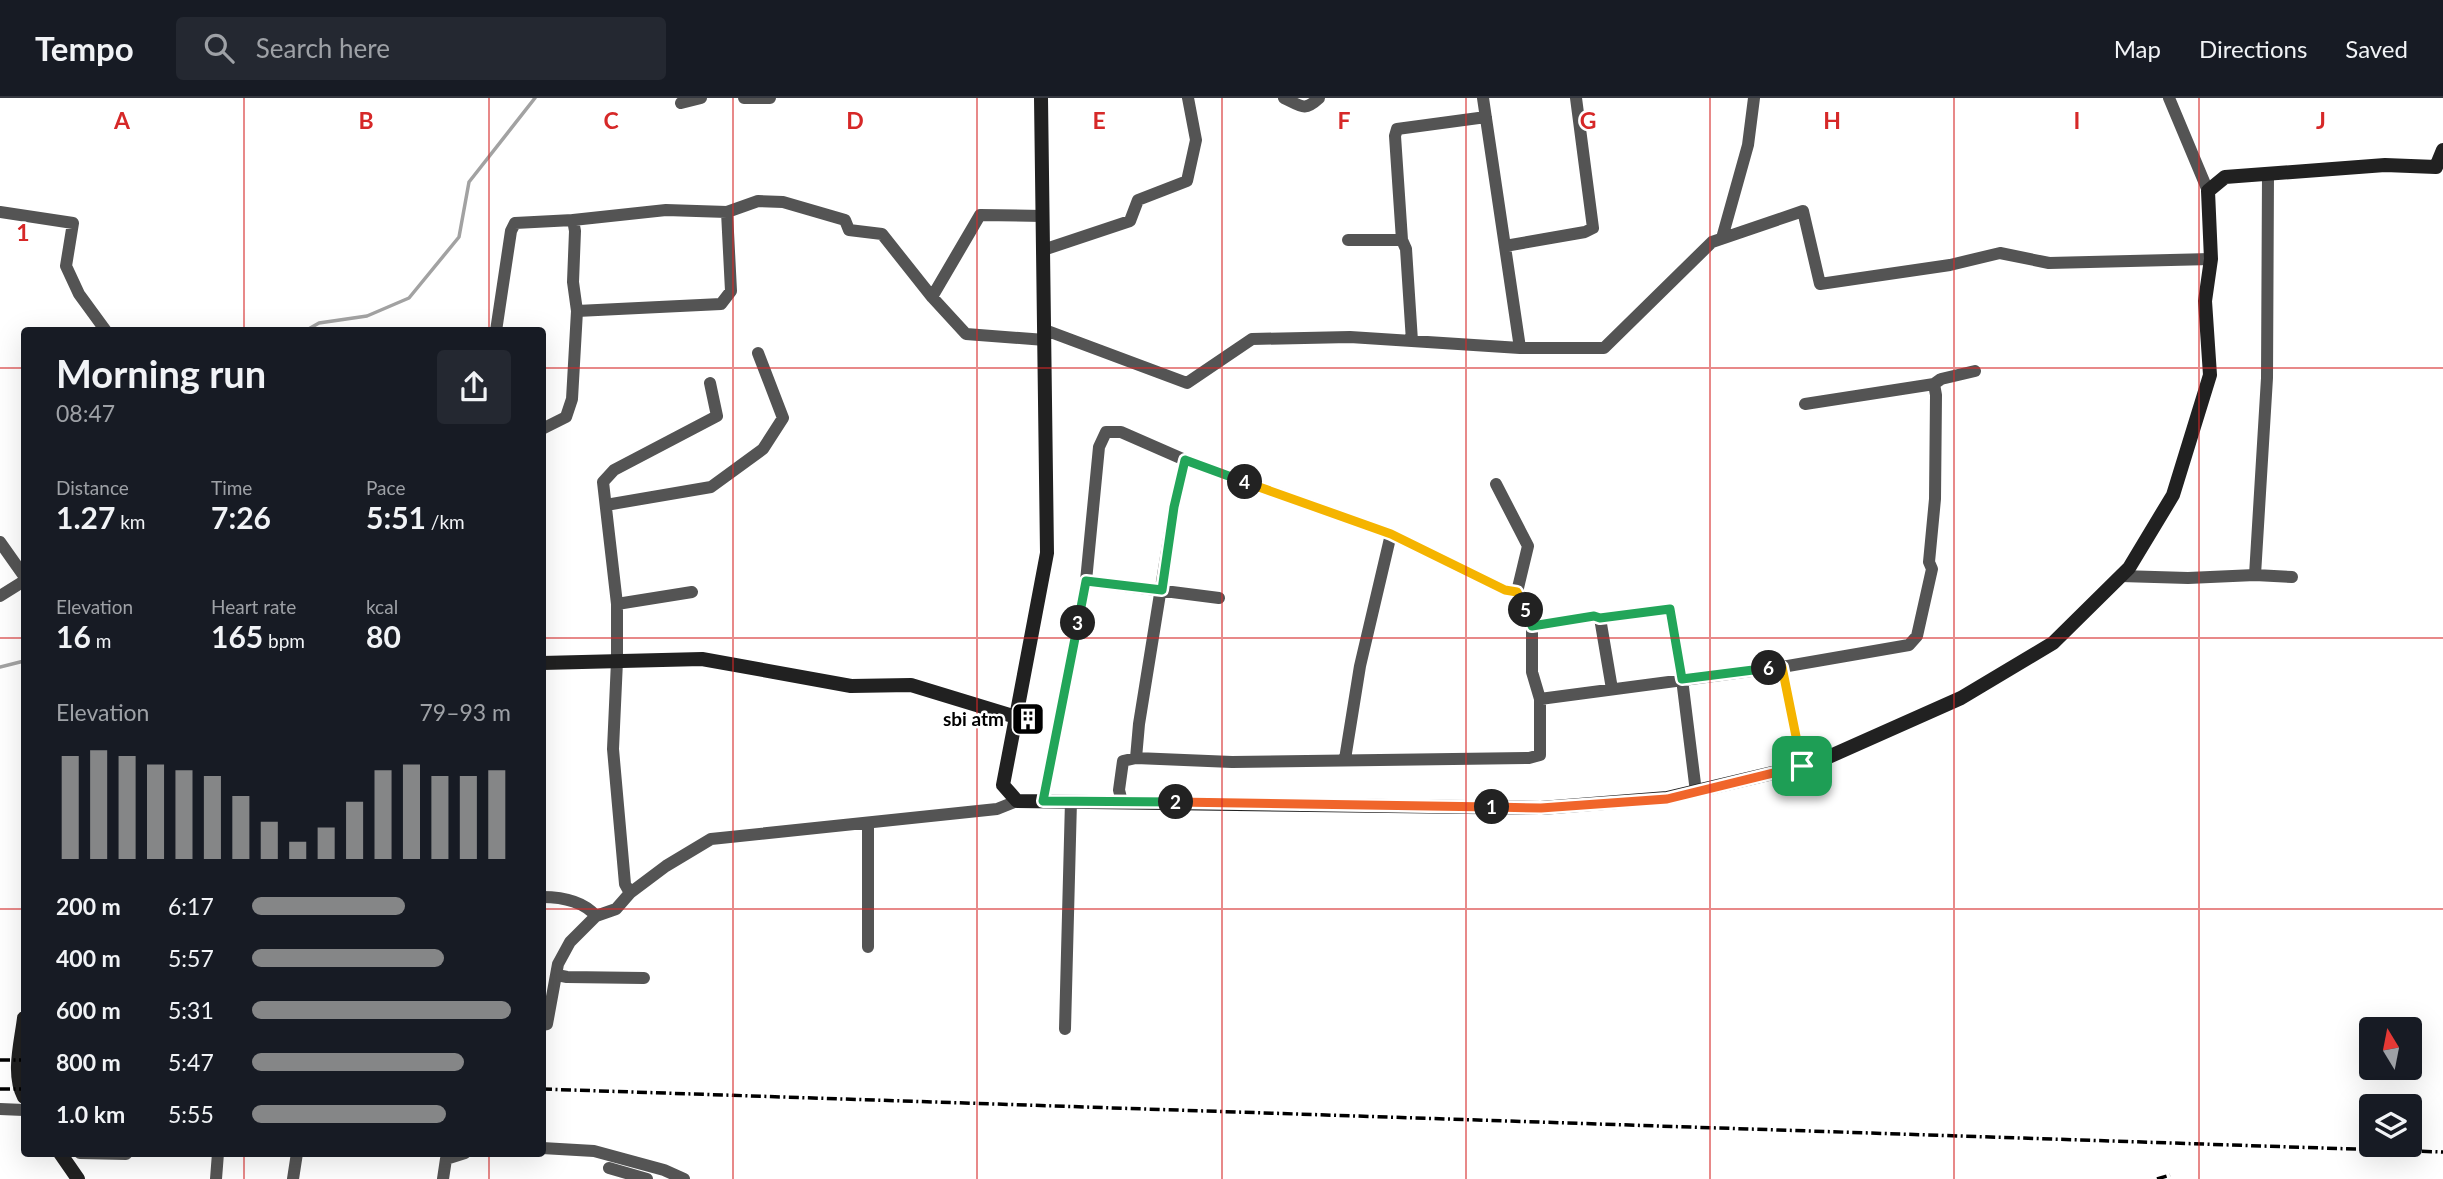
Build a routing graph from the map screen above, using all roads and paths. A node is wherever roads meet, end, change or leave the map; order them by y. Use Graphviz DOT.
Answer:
graph roads {
  1 [pos="701,98"];
  2 [pos="744,98"];
  3 [pos="770,98"];
  4 [pos="1041,98"];
  5 [pos="1188,98"];
  6 [pos="1284,98"];
  7 [pos="1320,98"];
  8 [pos="1483,98"];
  9 [pos="1576,98"];
  10 [pos="1754,98"];
  11 [pos="2169,98"];
  12 [pos="681,103"];
  13 [pos="1486,117"];
  14 [pos="2443,150"];
  15 [pos="2268,174"];
  16 [pos="2208,191"];
  17 [pos="0,212"];
  18 [pos="727,212"];
  19 [pos="1043,216"];
  20 [pos="573,220"];
  21 [pos="1722,239"];
  22 [pos="1348,240"];
  23 [pos="1402,240"];
  24 [pos="1505,246"];
  25 [pos="1043,250"];
  26 [pos="2211,259"];
  27 [pos="932,298"];
  28 [pos="577,311"];
  29 [pos="103,327"];
  30 [pos="497,327"];
  31 [pos="1045,335"];
  32 [pos="1412,341"];
  33 [pos="1520,348"];
  34 [pos="758,353"];
  35 [pos="1975,371"];
  36 [pos="710,383"];
  37 [pos="1934,383"];
  38 [pos="1805,404"];
  39 [pos="546,427"];
  40 [pos="1185,460"];
  41 [pos="1496,484"];
  42 [pos="606,505"];
  43 [pos="1391,534"];
  44 [pos="0,542"];
  45 [pos="21,574"];
  46 [pos="2255,575"];
  47 [pos="2121,576"];
  48 [pos="2292,577"];
  49 [pos="21,581"];
  50 [pos="1086,581"];
  51 [pos="1162,590"];
  52 [pos="692,592"];
  53 [pos="1517,592"];
  54 [pos="0,596"];
  55 [pos="1219,598"];
  56 [pos="617,604"];
  57 [pos="1600,618"];
  58 [pos="1532,626"];
  59 [pos="617,661"];
  60 [pos="546,663"];
  61 [pos="1782,667"];
  62 [pos="1682,679"];
  63 [pos="1612,689"];
  64 [pos="1540,699"];
  65 [pos="1016,717"];
  66 [pos="1136,758"];
  67 [pos="1345,759"];
  68 [pos="1802,766"];
  69 [pos="1696,792"];
  70 [pos="1017,800"];
  71 [pos="1043,801"];
  72 [pos="1071,801"];
  73 [pos="1122,802"];
  74 [pos="867,824"];
  75 [pos="630,893"];
  76 [pos="546,897"];
  77 [pos="596,916"];
  78 [pos="868,947"];
  79 [pos="557,975"];
  80 [pos="644,978"];
  81 [pos="546,1024"];
  82 [pos="1065,1029"];
  83 [pos="21,1040"];
  84 [pos="21,1091"];
  85 [pos="0,1109"];
  86 [pos="21,1110"];
  87 [pos="546,1148"];
  88 [pos="63,1157"];
  89 [pos="218,1157"];
  90 [pos="296,1157"];
  91 [pos="452,1157"];
  92 [pos="609,1168"];
  93 [pos="78,1179"];
  94 [pos="216,1179"];
  95 [pos="293,1179"];
  96 [pos="443,1179"];
  97 [pos="647,1179"];
  98 [pos="684,1179"];
  1 -- 12 [label="street"];
  2 -- 3 [label="street"];
  4 -- 19 [label="street"];
  5 -- 25 [label="street"];
  6 -- 7 [label="street"];
  8 -- 13 [label="street"];
  9 -- 24 [label="street"];
  10 -- 21 [label="street"];
  11 -- 16 [label="street"];
  13 -- 23 [label="street"];
  13 -- 24 [label="street"];
  14 -- 15 [label="street"];
  15 -- 16 [label="street"];
  15 -- 46 [label="street"];
  16 -- 26 [label="street"];
  17 -- 29 [label="street"];
  18 -- 20 [label="street"];
  18 -- 27 [label="street"];
  18 -- 28 [label="street"];
  19 -- 25 [label="street"];
  19 -- 27 [label="street"];
  20 -- 28 [label="street"];
  20 -- 30 [label="street"];
  21 -- 26 [label="street"];
  21 -- 33 [label="street"];
  22 -- 23 [label="street"];
  23 -- 32 [label="street"];
  24 -- 33 [label="street"];
  25 -- 31 [label="street"];
  26 -- 47 [label="street"];
  27 -- 31 [label="street"];
  28 -- 39 [label="street"];
  31 -- 32 [label="street"];
  31 -- 65 [label="street"];
  32 -- 33 [label="street"];
  34 -- 42 [label="street"];
  35 -- 37 [label="street"];
  36 -- 42 [label="street"];
  37 -- 38 [label="street"];
  37 -- 61 [label="street"];
  40 -- 43 [label="street"];
  40 -- 50 [label="street"];
  40 -- 51 [label="street"];
  41 -- 53 [label="street"];
  42 -- 56 [label="street"];
  43 -- 53 [label="street"];
  43 -- 67 [label="street"];
  44 -- 45 [label="street"];
  46 -- 47 [label="street"];
  46 -- 48 [label="street"];
  47 -- 68 [label="street"];
  49 -- 54 [label="street"];
  50 -- 51 [label="street"];
  50 -- 71 [label="street"];
  51 -- 55 [label="street"];
  51 -- 66 [label="street"];
  52 -- 56 [label="street"];
  53 -- 58 [label="street"];
  56 -- 59 [label="street"];
  57 -- 58 [label="street"];
  57 -- 62 [label="street"];
  57 -- 63 [label="street"];
  58 -- 64 [label="street"];
  59 -- 60 [label="street"];
  59 -- 65 [label="street"];
  59 -- 75 [label="street"];
  61 -- 62 [label="street"];
  61 -- 68 [label="street"];
  62 -- 63 [label="street"];
  62 -- 69 [label="street"];
  63 -- 64 [label="street"];
  64 -- 67 [label="street"];
  65 -- 70 [label="street"];
  66 -- 67 [label="street"];
  66 -- 73 [label="street"];
  68 -- 69 [label="street"];
  69 -- 73 [label="street"];
  70 -- 71 [label="street"];
  70 -- 74 [label="street"];
  71 -- 72 [label="street"];
  72 -- 73 [label="street"];
  72 -- 82 [label="street"];
  74 -- 75 [label="street"];
  74 -- 78 [label="street"];
  75 -- 77 [label="street"];
  76 -- 77 [label="street"];
  77 -- 79 [label="street"];
  79 -- 80 [label="street"];
  79 -- 81 [label="street"];
  83 -- 84 [label="street"];
  85 -- 86 [label="street"];
  87 -- 98 [label="street"];
  88 -- 93 [label="street"];
  89 -- 94 [label="street"];
  90 -- 95 [label="street"];
  91 -- 96 [label="street"];
  92 -- 97 [label="street"];
}
